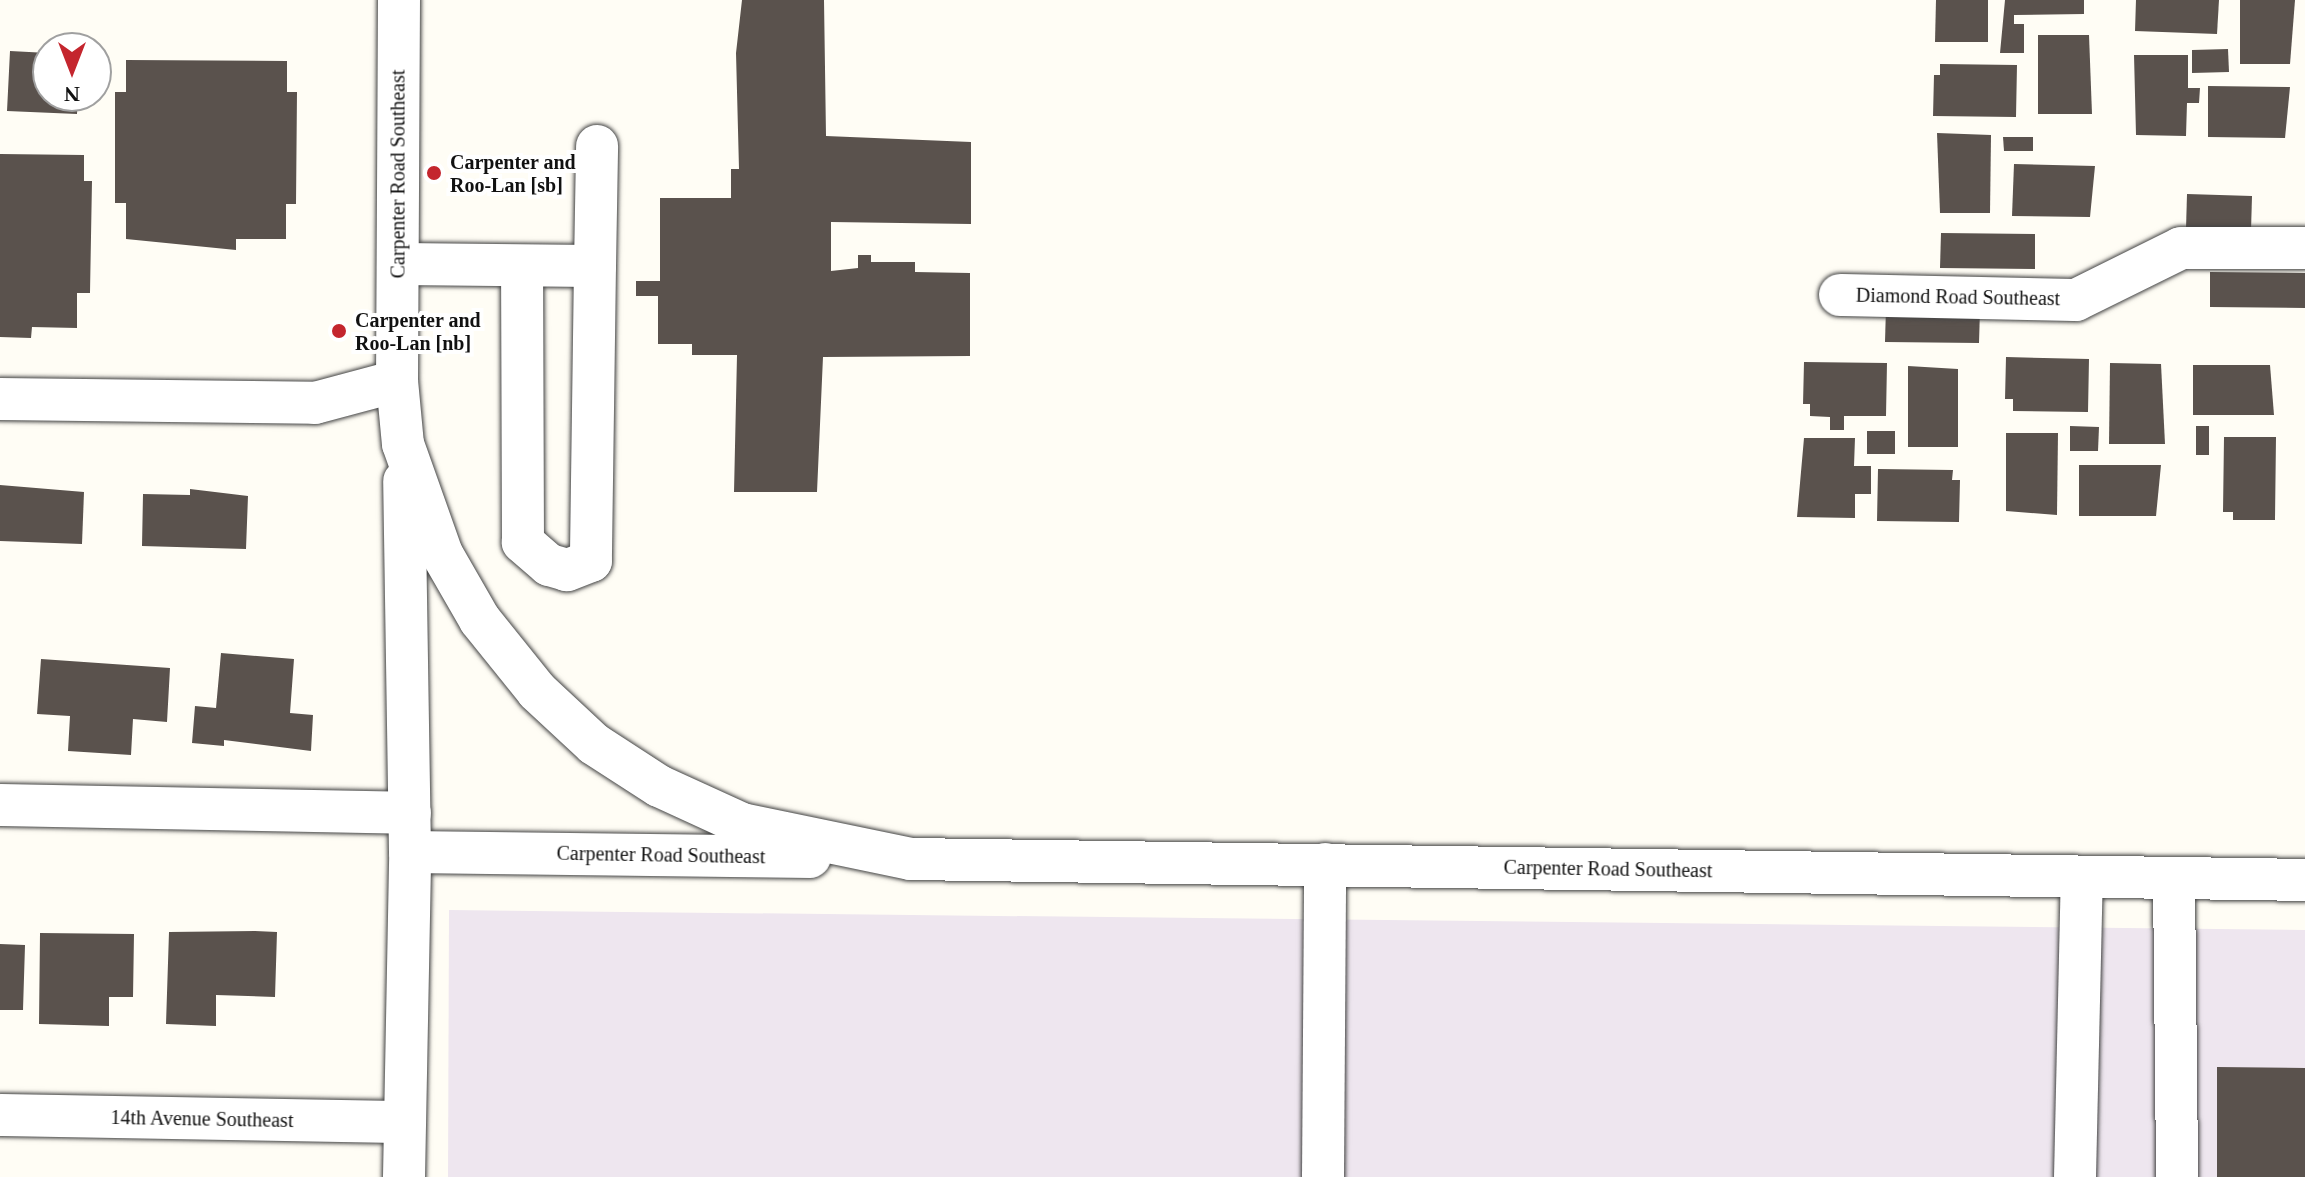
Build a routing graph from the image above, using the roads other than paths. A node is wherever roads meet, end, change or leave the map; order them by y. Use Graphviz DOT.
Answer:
graph roads {
  1 [pos="399,0"];
  2 [pos="597,146"];
  3 [pos="2305,248"];
  4 [pos="398,264"];
  5 [pos="522,266"];
  6 [pos="595,266"];
  7 [pos="1840,295"];
  8 [pos="397,381"];
  9 [pos="0,399"];
  10 [pos="403,444"];
  11 [pos="0,805"];
  12 [pos="410,832"];
  13 [pos="911,859"];
  14 [pos="1325,864"];
  15 [pos="2082,878"];
  16 [pos="2174,880"];
  17 [pos="2305,880"];
  18 [pos="0,1115"];
  19 [pos="405,1122"];
  20 [pos="404,1177"];
  21 [pos="1323,1177"];
  22 [pos="2075,1177"];
  23 [pos="2177,1177"];
  1 -- 4 [label="street, Carpenter Road Southeast"];
  2 -- 6 [label="street"];
  3 -- 7 [label="street, Diamond Road Southeast"];
  4 -- 5 [label="street"];
  4 -- 8 [label="street, Carpenter Road Southeast"];
  5 -- 6 [label="street"];
  5 -- 6 [label="street"];
  8 -- 9 [label="street"];
  8 -- 10 [label="street, Carpenter Road Southeast"];
  10 -- 12 [label="street, Carpenter Road Southeast"];
  10 -- 13 [label="street, Carpenter Road Southeast"];
  11 -- 12 [label="street"];
  12 -- 13 [label="street, Carpenter Road Southeast"];
  12 -- 19 [label="street, Carpenter Road Southeast"];
  13 -- 14 [label="street, Carpenter Road Southeast"];
  14 -- 15 [label="street, Carpenter Road Southeast"];
  14 -- 21 [label="street"];
  15 -- 16 [label="street, Carpenter Road Southeast"];
  15 -- 22 [label="street"];
  16 -- 17 [label="street, Carpenter Road Southeast"];
  16 -- 23 [label="street"];
  18 -- 19 [label="street, 14th Avenue Southeast"];
  19 -- 20 [label="street, Carpenter Road Southeast"];
}
